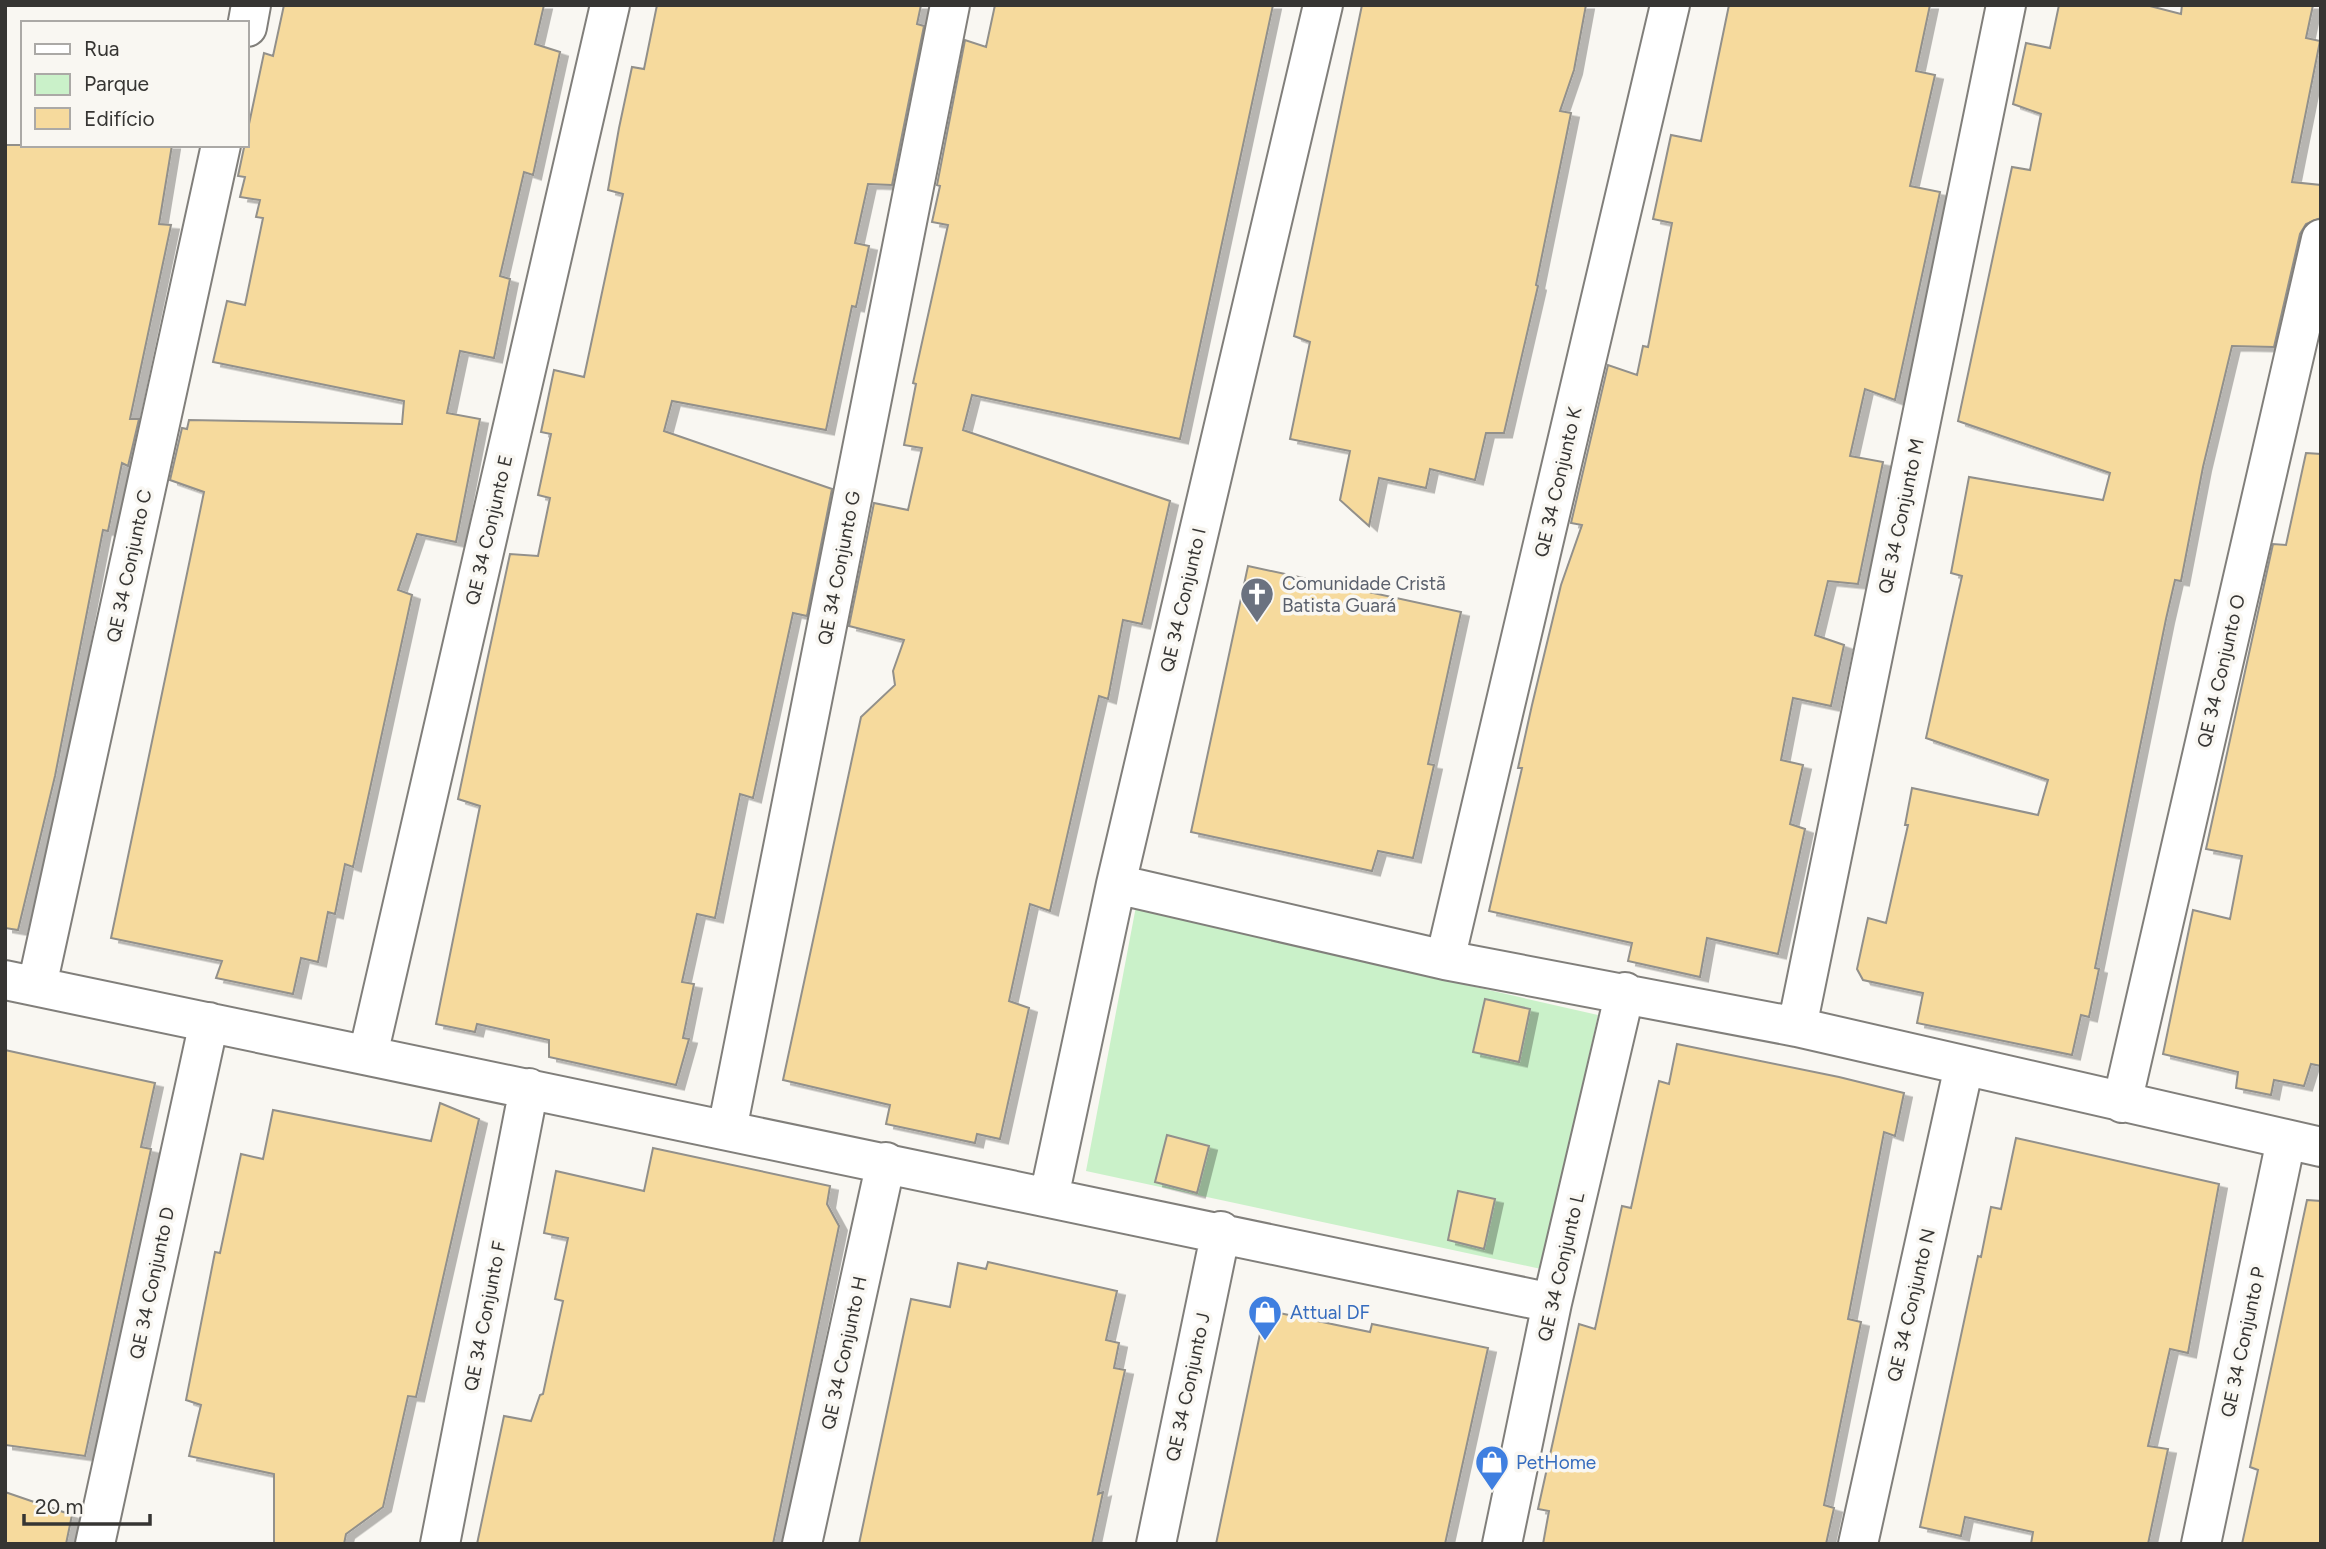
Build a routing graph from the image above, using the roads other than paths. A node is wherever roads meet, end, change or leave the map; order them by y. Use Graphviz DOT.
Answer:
graph roads {
  1 [pos="610,5"];
  2 [pos="950,5"];
  3 [pos="1323,5"];
  4 [pos="1671,5"];
  5 [pos="2006,5"];
  6 [pos="221,147"];
  7 [pos="2321,239"];
  8 [pos="1116,884"];
  9 [pos="1445,960"];
  10 [pos="21,983"];
  11 [pos="1625,992"];
  12 [pos="209,1023"];
  13 [pos="1797,1027"];
  14 [pos="368,1055"];
  15 [pos="1964,1066"];
  16 [pos="529,1088"];
  17 [pos="2122,1103"];
  18 [pos="727,1130"];
  19 [pos="2303,1143"];
  20 [pos="886,1162"];
  21 [pos="1049,1197"];
  22 [pos="1221,1231"];
  23 [pos="1552,1303"];
  24 [pos="95,1544"];
  25 [pos="440,1544"];
  26 [pos="802,1544"];
  27 [pos="1156,1544"];
  28 [pos="1502,1544"];
  29 [pos="1858,1544"];
  30 [pos="2201,1544"];
  1 -- 14 [label="street, QE 34 Conjunto E"];
  2 -- 18 [label="street, QE 34 Conjunto G"];
  3 -- 8 [label="street, QE 34 Conjunto I"];
  4 -- 9 [label="street, QE 34 Conjunto K"];
  5 -- 13 [label="street, QE 34 Conjunto M"];
  6 -- 10 [label="street, QE 34 Conjunto C"];
  7 -- 17 [label="street, QE 34 Conjunto O"];
  8 -- 9 [label="street"];
  8 -- 21 [label="street, QE 34 Conjunto I"];
  9 -- 11 [label="street"];
  10 -- 12 [label="street"];
  11 -- 13 [label="street"];
  11 -- 23 [label="street, QE 34 Conjunto L"];
  12 -- 14 [label="street"];
  12 -- 24 [label="street, QE 34 Conjunto D"];
  13 -- 15 [label="street"];
  14 -- 16 [label="street"];
  15 -- 17 [label="street"];
  15 -- 29 [label="street, QE 34 Conjunto N"];
  16 -- 18 [label="street"];
  16 -- 25 [label="street, QE 34 Conjunto F"];
  17 -- 19 [label="street"];
  18 -- 20 [label="street"];
  19 -- 30 [label="street, QE 34 Conjunto P"];
  20 -- 21 [label="street"];
  20 -- 26 [label="street, QE 34 Conjunto H"];
  21 -- 22 [label="street"];
  22 -- 23 [label="street"];
  22 -- 27 [label="street, QE 34 Conjunto J"];
  23 -- 28 [label="street, QE 34 Conjunto L"];
}
